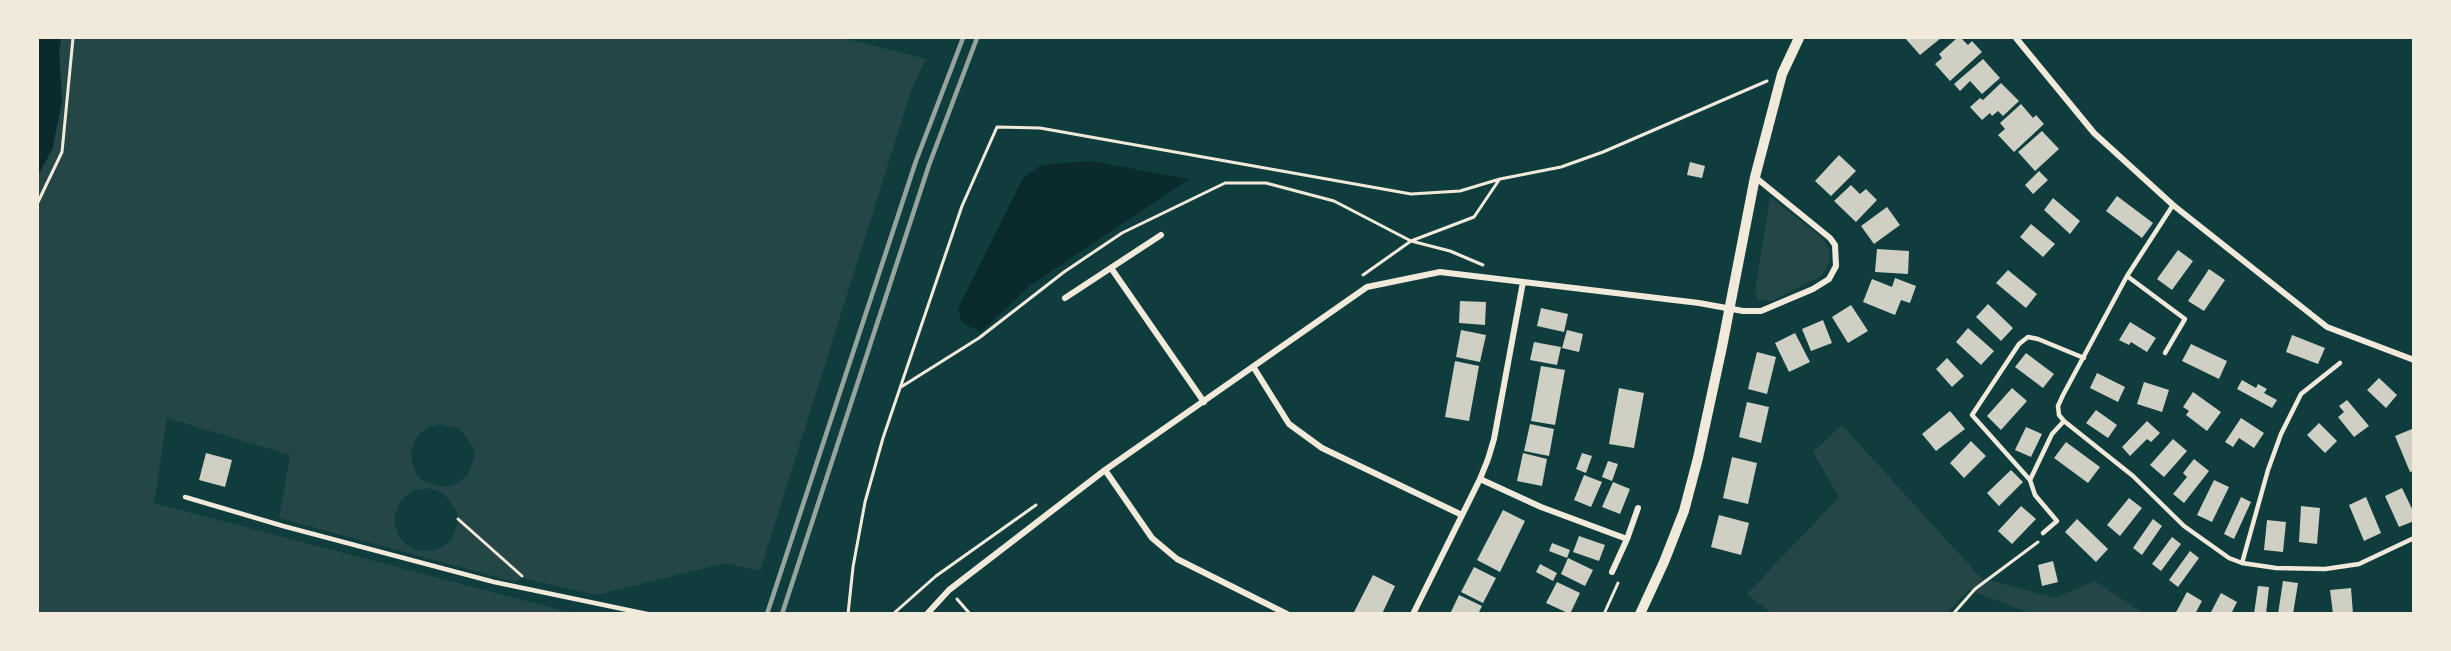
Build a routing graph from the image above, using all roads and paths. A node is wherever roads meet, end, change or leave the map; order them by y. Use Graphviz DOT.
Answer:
graph roads {
  1 [pos="73,38"];
  2 [pos="1799,38"];
  3 [pos="2016,38"];
  4 [pos="1782,74"];
  5 [pos="1755,177"];
  6 [pos="1500,179"];
  7 [pos="38,202"];
  8 [pos="2173,205"];
  9 [pos="1161,235"];
  10 [pos="1111,268"];
  11 [pos="2127,276"];
  12 [pos="1505,280"];
  13 [pos="1523,282"];
  14 [pos="1065,298"];
  15 [pos="1729,308"];
  16 [pos="2165,353"];
  17 [pos="2084,358"];
  18 [pos="2414,360"];
  19 [pos="2340,363"];
  20 [pos="1254,368"];
  21 [pos="1204,402"];
  22 [pos="2064,421"];
  23 [pos="1105,470"];
  24 [pos="1480,479"];
  25 [pos="2030,480"];
  26 [pos="184,497"];
  27 [pos="1638,508"];
  28 [pos="1462,515"];
  29 [pos="458,519"];
  30 [pos="2043,533"];
  31 [pos="2414,538"];
  32 [pos="1627,539"];
  33 [pos="2242,563"];
  34 [pos="1611,572"];
  35 [pos="948,590"];
  36 [pos="539,591"];
  37 [pos="646,614"];
  38 [pos="848,614"];
  39 [pos="927,614"];
  40 [pos="970,614"];
  41 [pos="1287,614"];
  42 [pos="1413,614"];
  43 [pos="1604,614"];
  44 [pos="1640,614"];
  45 [pos="1953,614"];
  1 -- 7 [label="path"];
  2 -- 4 [label="street"];
  3 -- 8 [label="street"];
  4 -- 5 [label="street"];
  4 -- 6 [label="path"];
  5 -- 15 [label="street"];
  5 -- 15 [label="street"];
  6 -- 12 [label="path"];
  6 -- 38 [label="path"];
  8 -- 11 [label="lane"];
  8 -- 18 [label="street"];
  9 -- 10 [label="street"];
  10 -- 14 [label="street"];
  10 -- 21 [label="street"];
  11 -- 16 [label="lane"];
  11 -- 17 [label="lane"];
  12 -- 13 [label="street"];
  12 -- 20 [label="street"];
  13 -- 15 [label="street"];
  13 -- 24 [label="street"];
  15 -- 44 [label="street"];
  17 -- 22 [label="lane"];
  17 -- 25 [label="lane"];
  19 -- 33 [label="lane"];
  20 -- 21 [label="street"];
  20 -- 28 [label="street"];
  21 -- 23 [label="street"];
  22 -- 25 [label="lane"];
  22 -- 33 [label="lane"];
  23 -- 35 [label="street"];
  23 -- 41 [label="street"];
  24 -- 28 [label="street"];
  24 -- 32 [label="street"];
  25 -- 30 [label="lane"];
  26 -- 36 [label="lane"];
  27 -- 32 [label="street"];
  28 -- 42 [label="street"];
  29 -- 36 [label="path"];
  30 -- 45 [label="path"];
  31 -- 33 [label="lane"];
  32 -- 34 [label="street"];
  34 -- 43 [label="path"];
  35 -- 39 [label="street"];
  35 -- 40 [label="path"];
  36 -- 37 [label="lane"];
}
